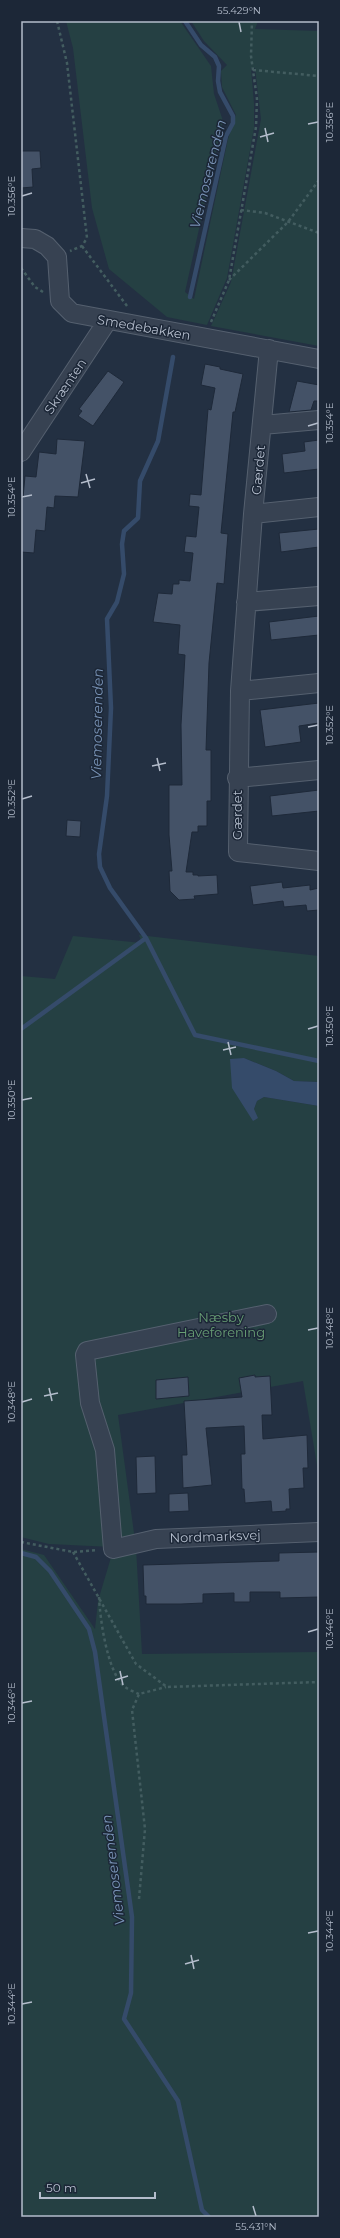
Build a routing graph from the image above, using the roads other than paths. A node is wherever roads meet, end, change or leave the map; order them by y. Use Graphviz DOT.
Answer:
graph roads {
  1 [pos="21,238"];
  2 [pos="108,320"];
  3 [pos="269,349"];
  4 [pos="319,359"];
  5 [pos="319,420"];
  6 [pos="262,425"];
  7 [pos="21,452"];
  8 [pos="319,507"];
  9 [pos="253,514"];
  10 [pos="319,596"];
  11 [pos="246,602"];
  12 [pos="319,683"];
  13 [pos="240,691"];
  14 [pos="319,770"];
  15 [pos="237,778"];
  16 [pos="319,861"];
  17 [pos="267,1314"];
  18 [pos="319,1532"];
  1 -- 2 [label="street, Smedebakken"];
  2 -- 3 [label="street, Smedebakken"];
  2 -- 7 [label="street, Skrænten"];
  3 -- 4 [label="street, Smedebakken"];
  3 -- 6 [label="street, Gærdet"];
  5 -- 6 [label="street"];
  6 -- 9 [label="street, Gærdet"];
  8 -- 9 [label="street, Gærdet"];
  9 -- 11 [label="street, Gærdet"];
  10 -- 11 [label="street"];
  11 -- 13 [label="street, Gærdet"];
  12 -- 13 [label="street"];
  13 -- 15 [label="street, Gærdet"];
  14 -- 15 [label="street, Gærdet"];
  15 -- 16 [label="street, Gærdet"];
  17 -- 18 [label="street, Nordmarksvej"];
}
